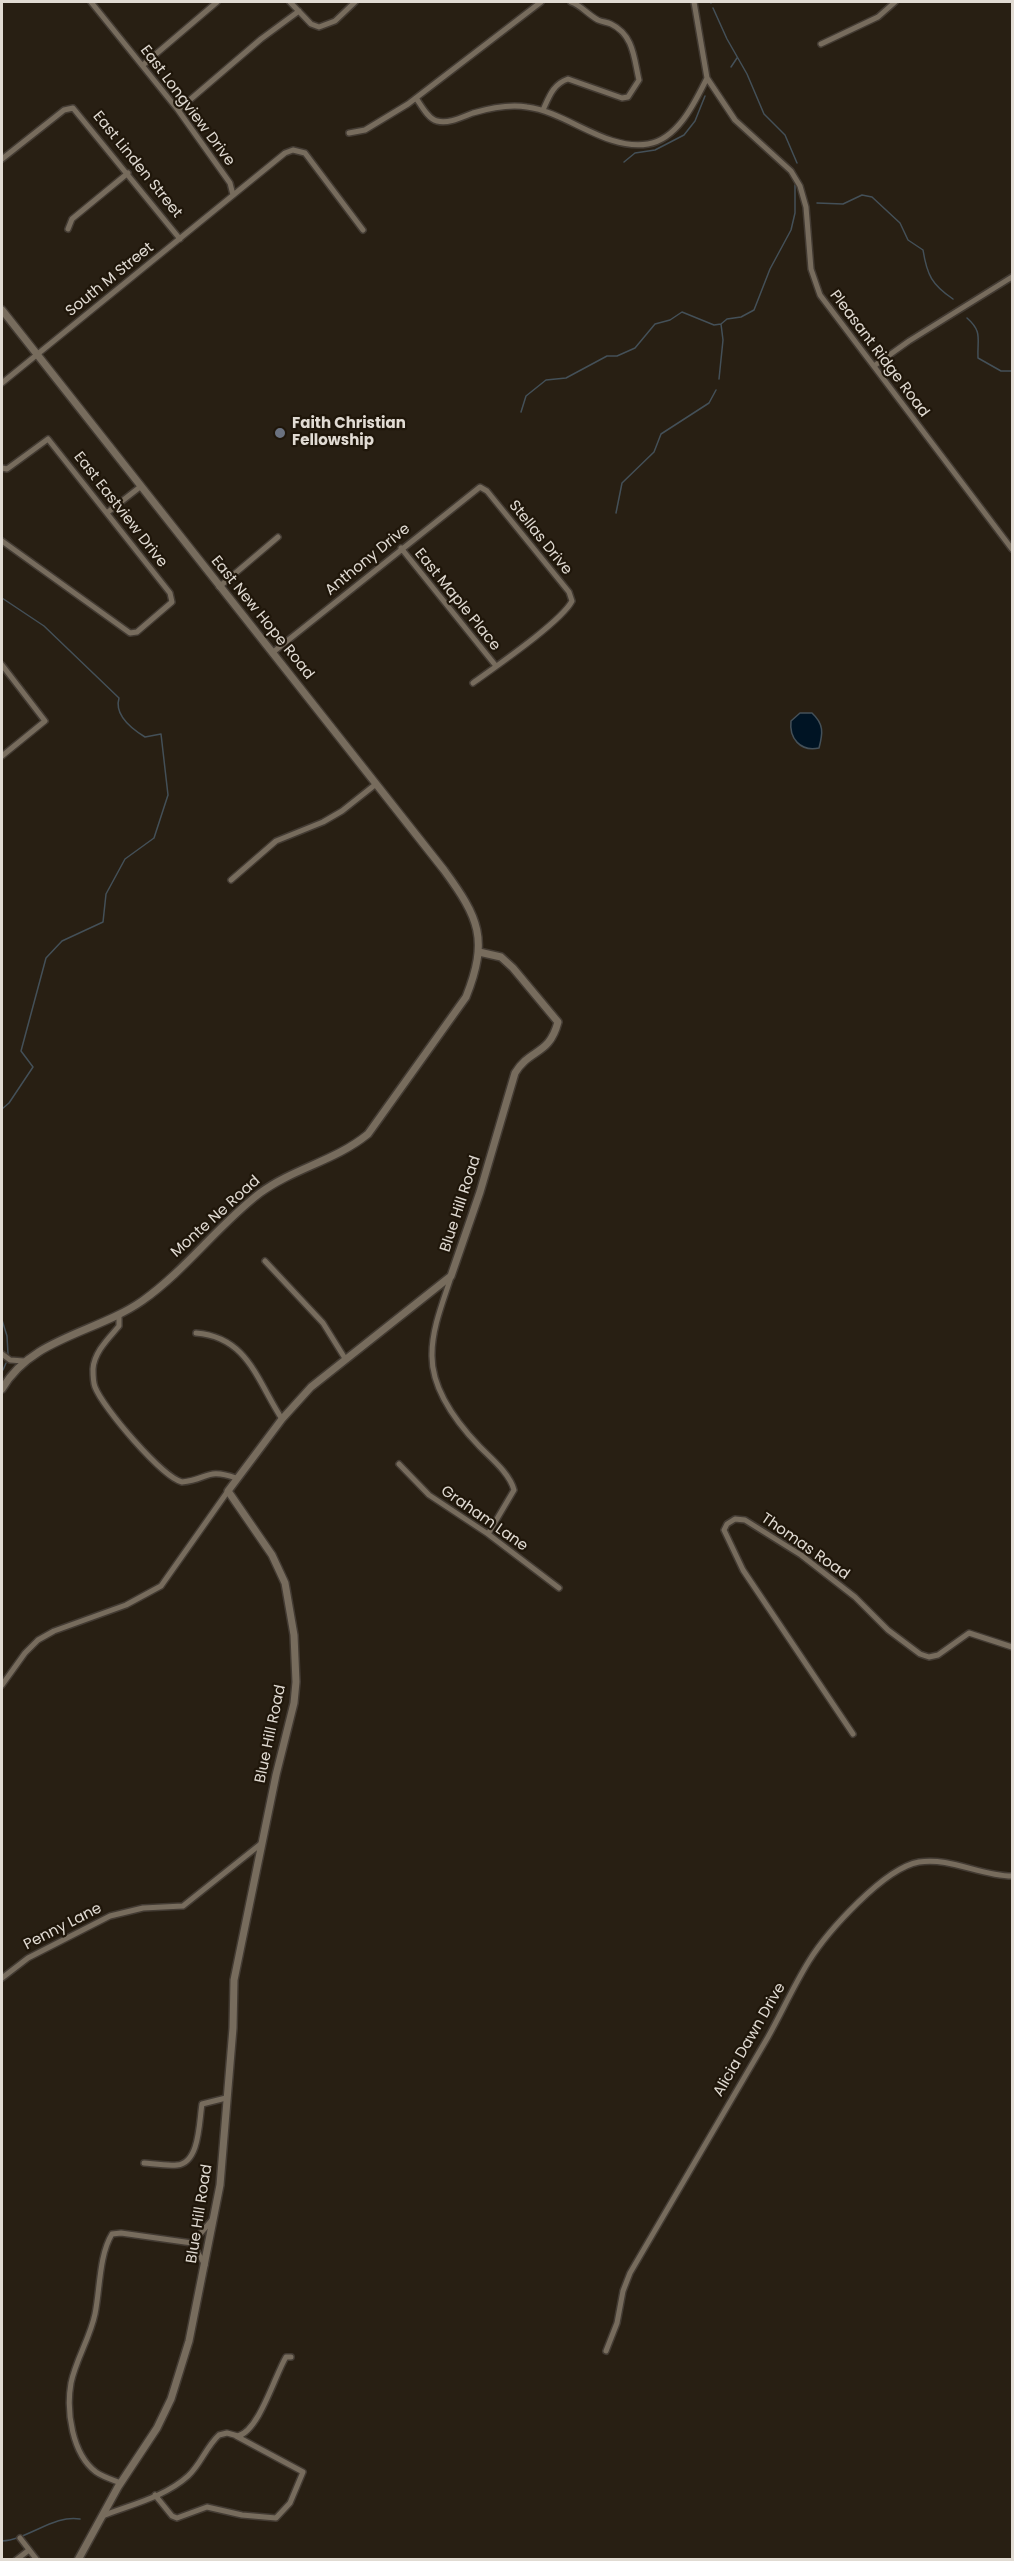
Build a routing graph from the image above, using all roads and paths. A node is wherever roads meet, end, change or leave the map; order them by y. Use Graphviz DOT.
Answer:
graph roads {
  1 [pos="91,2"];
  2 [pos="217,2"];
  3 [pos="290,2"];
  4 [pos="355,2"];
  5 [pos="541,2"];
  6 [pos="571,2"];
  7 [pos="694,2"];
  8 [pos="895,2"];
  9 [pos="298,11"];
  10 [pos="821,44"];
  11 [pos="143,65"];
  12 [pos="707,78"];
  13 [pos="416,98"];
  14 [pos="178,110"];
  15 [pos="543,110"];
  16 [pos="349,133"];
  17 [pos="2,159"];
  18 [pos="128,173"];
  19 [pos="233,195"];
  20 [pos="68,229"];
  21 [pos="363,230"];
  22 [pos="180,239"];
  23 [pos="1012,277"];
  24 [pos="2,310"];
  25 [pos="37,355"];
  26 [pos="874,366"];
  27 [pos="2,383"];
  28 [pos="2,468"];
  29 [pos="140,487"];
  30 [pos="480,487"];
  31 [pos="108,512"];
  32 [pos="278,537"];
  33 [pos="2,541"];
  34 [pos="401,548"];
  35 [pos="1012,549"];
  36 [pos="219,587"];
  37 [pos="272,653"];
  38 [pos="2,665"];
  39 [pos="496,666"];
  40 [pos="473,683"];
  41 [pos="2,756"];
  42 [pos="376,784"];
  43 [pos="231,880"];
  44 [pos="479,952"];
  45 [pos="265,1261"];
  46 [pos="451,1276"];
  47 [pos="119,1316"];
  48 [pos="196,1334"];
  49 [pos="2,1354"];
  50 [pos="346,1360"];
  51 [pos="24,1361"];
  52 [pos="2,1389"];
  53 [pos="282,1419"];
  54 [pos="399,1464"];
  55 [pos="236,1478"];
  56 [pos="228,1491"];
  57 [pos="488,1534"];
  58 [pos="559,1588"];
  59 [pos="1012,1647"];
  60 [pos="2,1685"];
  61 [pos="853,1734"];
  62 [pos="263,1842"];
  63 [pos="1012,1876"];
  64 [pos="2,1978"];
  65 [pos="226,2098"];
  66 [pos="144,2163"];
  67 [pos="213,2219"];
  68 [pos="192,2243"];
  69 [pos="206,2265"];
  70 [pos="606,2350"];
  71 [pos="291,2357"];
  72 [pos="236,2436"];
  73 [pos="121,2483"];
  74 [pos="155,2495"];
  75 [pos="102,2516"];
  76 [pos="20,2538"];
  77 [pos="29,2550"];
  78 [pos="16,2559"];
  79 [pos="38,2559"];
  80 [pos="78,2559"];
  1 -- 11 [label="street, East Longview Drive"];
  2 -- 11 [label="street"];
  3 -- 9 [label="street"];
  4 -- 9 [label="street"];
  5 -- 13 [label="street"];
  6 -- 15 [label="street"];
  7 -- 12 [label="street, Pleasant Ridge Road"];
  8 -- 10 [label="street"];
  9 -- 14 [label="street"];
  11 -- 14 [label="street, East Longview Drive"];
  12 -- 15 [label="street"];
  12 -- 26 [label="street, Pleasant Ridge Road"];
  13 -- 15 [label="street"];
  13 -- 16 [label="street"];
  14 -- 19 [label="street, East Longview Drive"];
  17 -- 18 [label="street, East Linden Street"];
  18 -- 20 [label="street"];
  18 -- 22 [label="street, East Linden Street"];
  19 -- 21 [label="street"];
  19 -- 22 [label="street, South M Street"];
  22 -- 25 [label="street, South M Street"];
  23 -- 26 [label="street"];
  24 -- 25 [label="street, East New Hope Road"];
  25 -- 27 [label="street, South M Street"];
  25 -- 29 [label="street, East New Hope Road"];
  26 -- 35 [label="street, Pleasant Ridge Road"];
  28 -- 31 [label="street, East Eastview Drive"];
  29 -- 31 [label="street"];
  29 -- 36 [label="street, East New Hope Road"];
  30 -- 34 [label="street, Anthony Drive"];
  30 -- 39 [label="street, Stellas Drive"];
  31 -- 33 [label="street, East Eastview Drive"];
  32 -- 36 [label="street"];
  34 -- 37 [label="street, Anthony Drive"];
  34 -- 39 [label="street, East Maple Place"];
  36 -- 37 [label="street, East New Hope Road"];
  37 -- 42 [label="street, East New Hope Road"];
  38 -- 41 [label="street"];
  39 -- 40 [label="street"];
  42 -- 43 [label="street"];
  42 -- 44 [label="street, East New Hope Road"];
  44 -- 46 [label="street, Blue Hill Road"];
  44 -- 47 [label="street, Monte Ne Road"];
  45 -- 50 [label="street"];
  46 -- 50 [label="street, Blue Hill Road"];
  46 -- 57 [label="street"];
  47 -- 51 [label="street, Monte Ne Road"];
  47 -- 55 [label="street"];
  48 -- 53 [label="street"];
  49 -- 51 [label="street"];
  50 -- 53 [label="street, Blue Hill Road"];
  51 -- 52 [label="street, Monte Ne Road"];
  53 -- 55 [label="street, Blue Hill Road"];
  54 -- 57 [label="street, Graham Lane"];
  55 -- 56 [label="street, Blue Hill Road"];
  56 -- 60 [label="street"];
  56 -- 62 [label="street, Blue Hill Road"];
  57 -- 58 [label="street, Graham Lane"];
  59 -- 61 [label="street, Thomas Road"];
  62 -- 64 [label="street, Penny Lane"];
  62 -- 65 [label="street, Blue Hill Road"];
  63 -- 70 [label="street, Alicia Dawn Drive"];
  65 -- 66 [label="street"];
  65 -- 67 [label="street, Blue Hill Road"];
  67 -- 68 [label="street"];
  67 -- 69 [label="street, Blue Hill Road"];
  68 -- 69 [label="street"];
  68 -- 73 [label="street"];
  69 -- 73 [label="street, Blue Hill Road"];
  71 -- 72 [label="street"];
  72 -- 74 [label="street"];
  72 -- 74 [label="street"];
  73 -- 75 [label="street, Blue Hill Road"];
  74 -- 75 [label="street"];
  75 -- 80 [label="street, Blue Hill Road"];
  76 -- 77 [label="street"];
  77 -- 78 [label="street"];
  77 -- 79 [label="street"];
}
